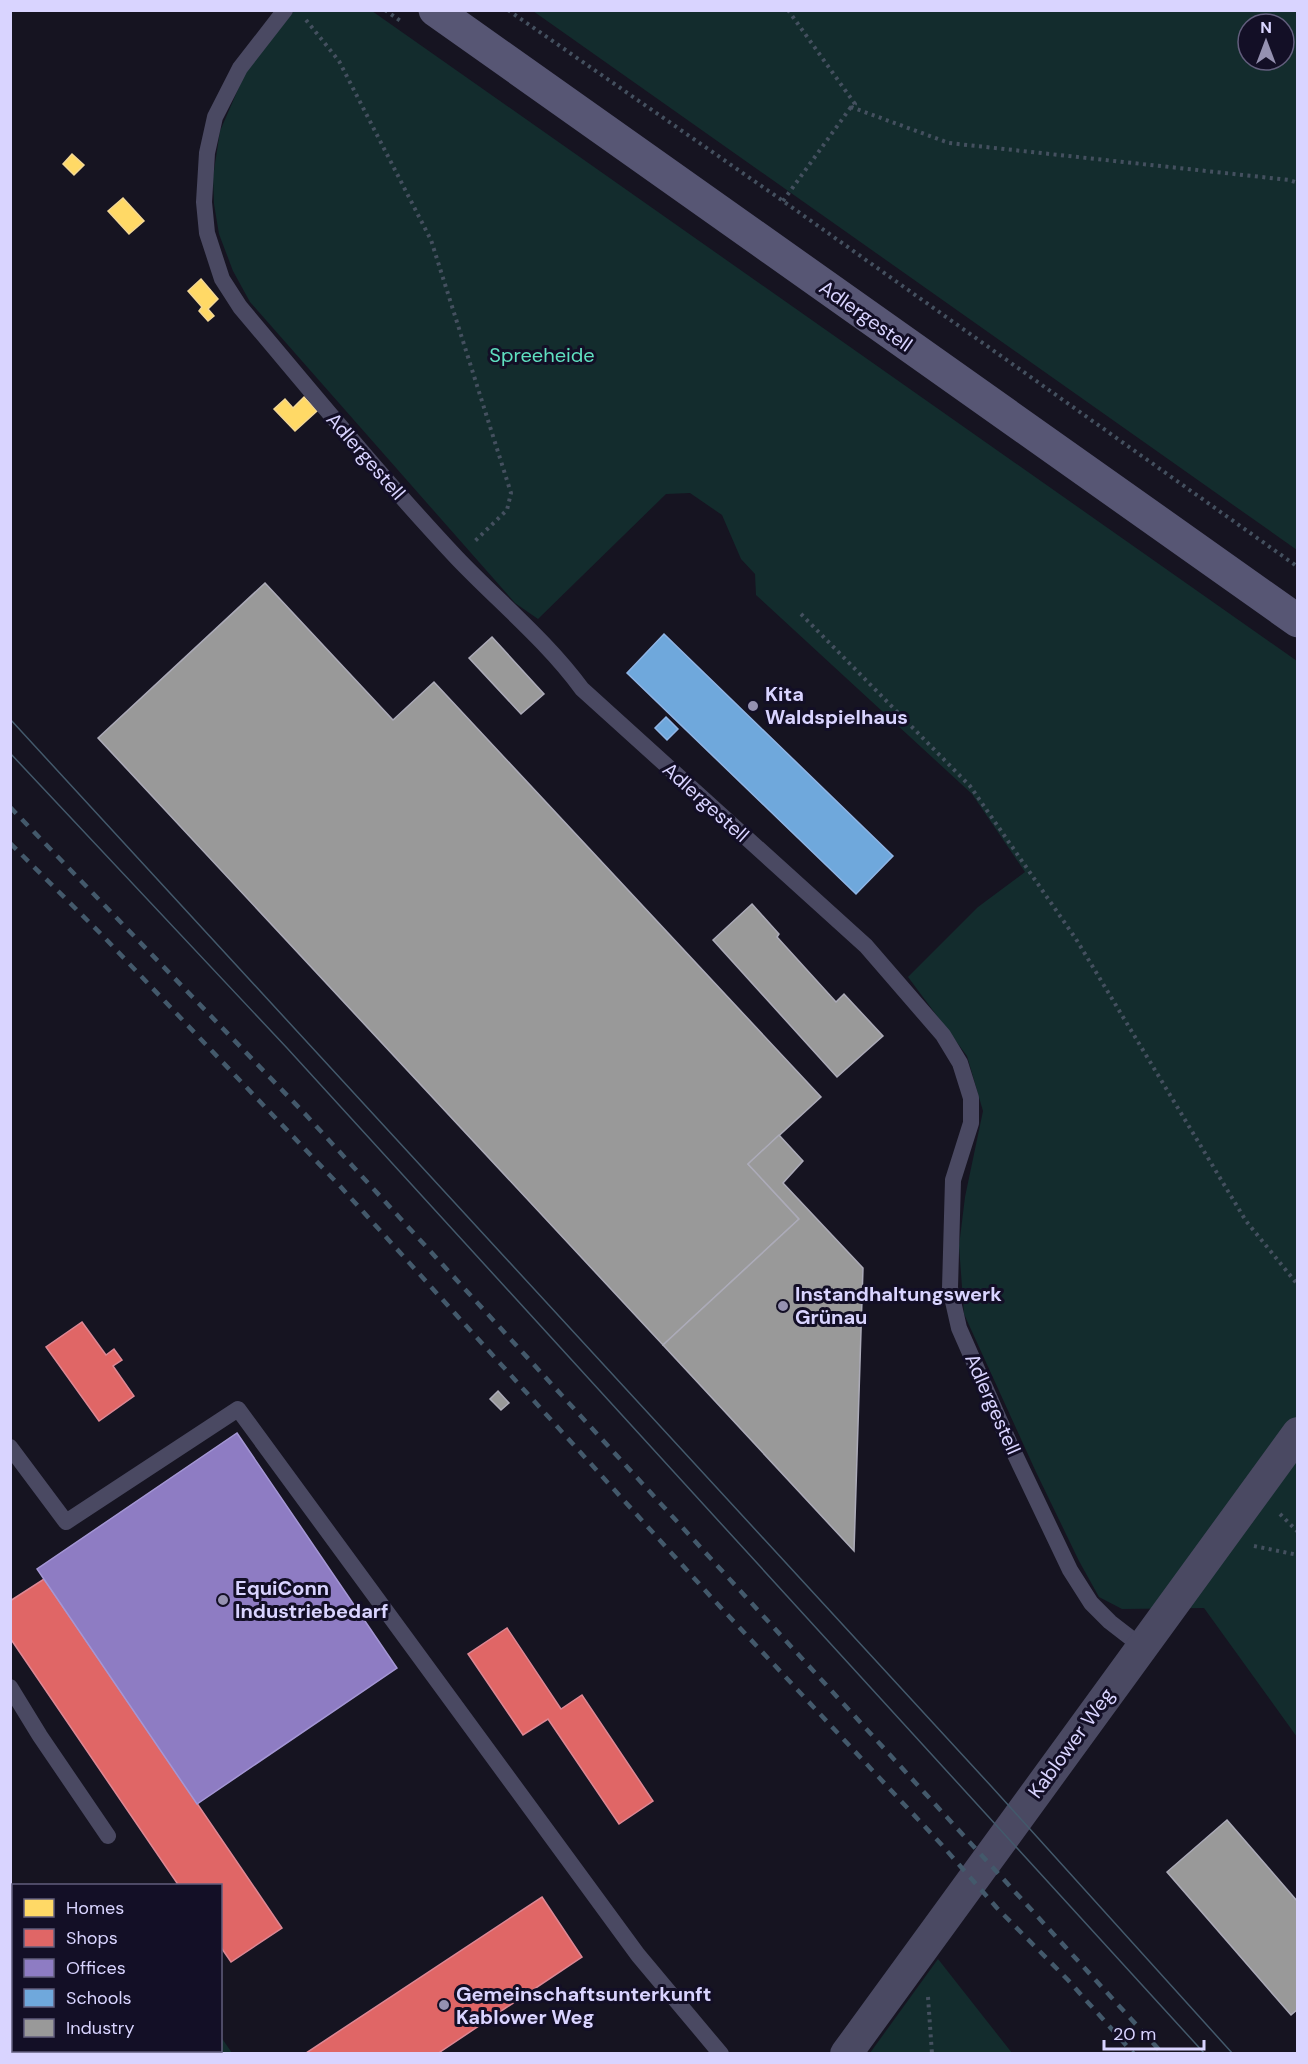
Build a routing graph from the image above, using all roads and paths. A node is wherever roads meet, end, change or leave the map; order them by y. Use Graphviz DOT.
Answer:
graph roads {
  1 [pos="285,10"];
  2 [pos="385,10"];
  3 [pos="435,10"];
  4 [pos="508,10"];
  5 [pos="788,10"];
  6 [pos="305,19"];
  7 [pos="402,22"];
  8 [pos="851,107"];
  9 [pos="1298,178"];
  10 [pos="1288,180"];
  11 [pos="1298,183"];
  12 [pos="783,201"];
  13 [pos="458,558"];
  14 [pos="1298,567"];
  15 [pos="801,614"];
  16 [pos="1298,621"];
  17 [pos="1298,1285"];
  18 [pos="1298,1432"];
  19 [pos="10,1447"];
  20 [pos="1221,1540"];
  21 [pos="1298,1555"];
  22 [pos="1141,1646"];
  23 [pos="10,1687"];
  24 [pos="108,1836"];
  25 [pos="911,1965"];
  26 [pos="721,2054"];
  27 [pos="846,2054"];
  28 [pos="932,2054"];
  1 -- 13 [label="lane, Adlergestell"];
  2 -- 7 [label="path"];
  3 -- 16 [label="main road, Adlergestell"];
  4 -- 12 [label="path"];
  5 -- 8 [label="path"];
  6 -- 13 [label="path"];
  8 -- 10 [label="path"];
  8 -- 12 [label="path"];
  9 -- 10 [label="path"];
  10 -- 11 [label="path"];
  12 -- 14 [label="path"];
  13 -- 22 [label="lane, Adlergestell"];
  15 -- 17 [label="path"];
  18 -- 20 [label="street, Kablower Weg"];
  19 -- 26 [label="lane"];
  20 -- 21 [label="path"];
  20 -- 22 [label="street, Kablower Weg"];
  22 -- 25 [label="street, Kablower Weg"];
  23 -- 24 [label="lane"];
  25 -- 27 [label="street, Kablower Weg"];
  25 -- 28 [label="path"];
}
